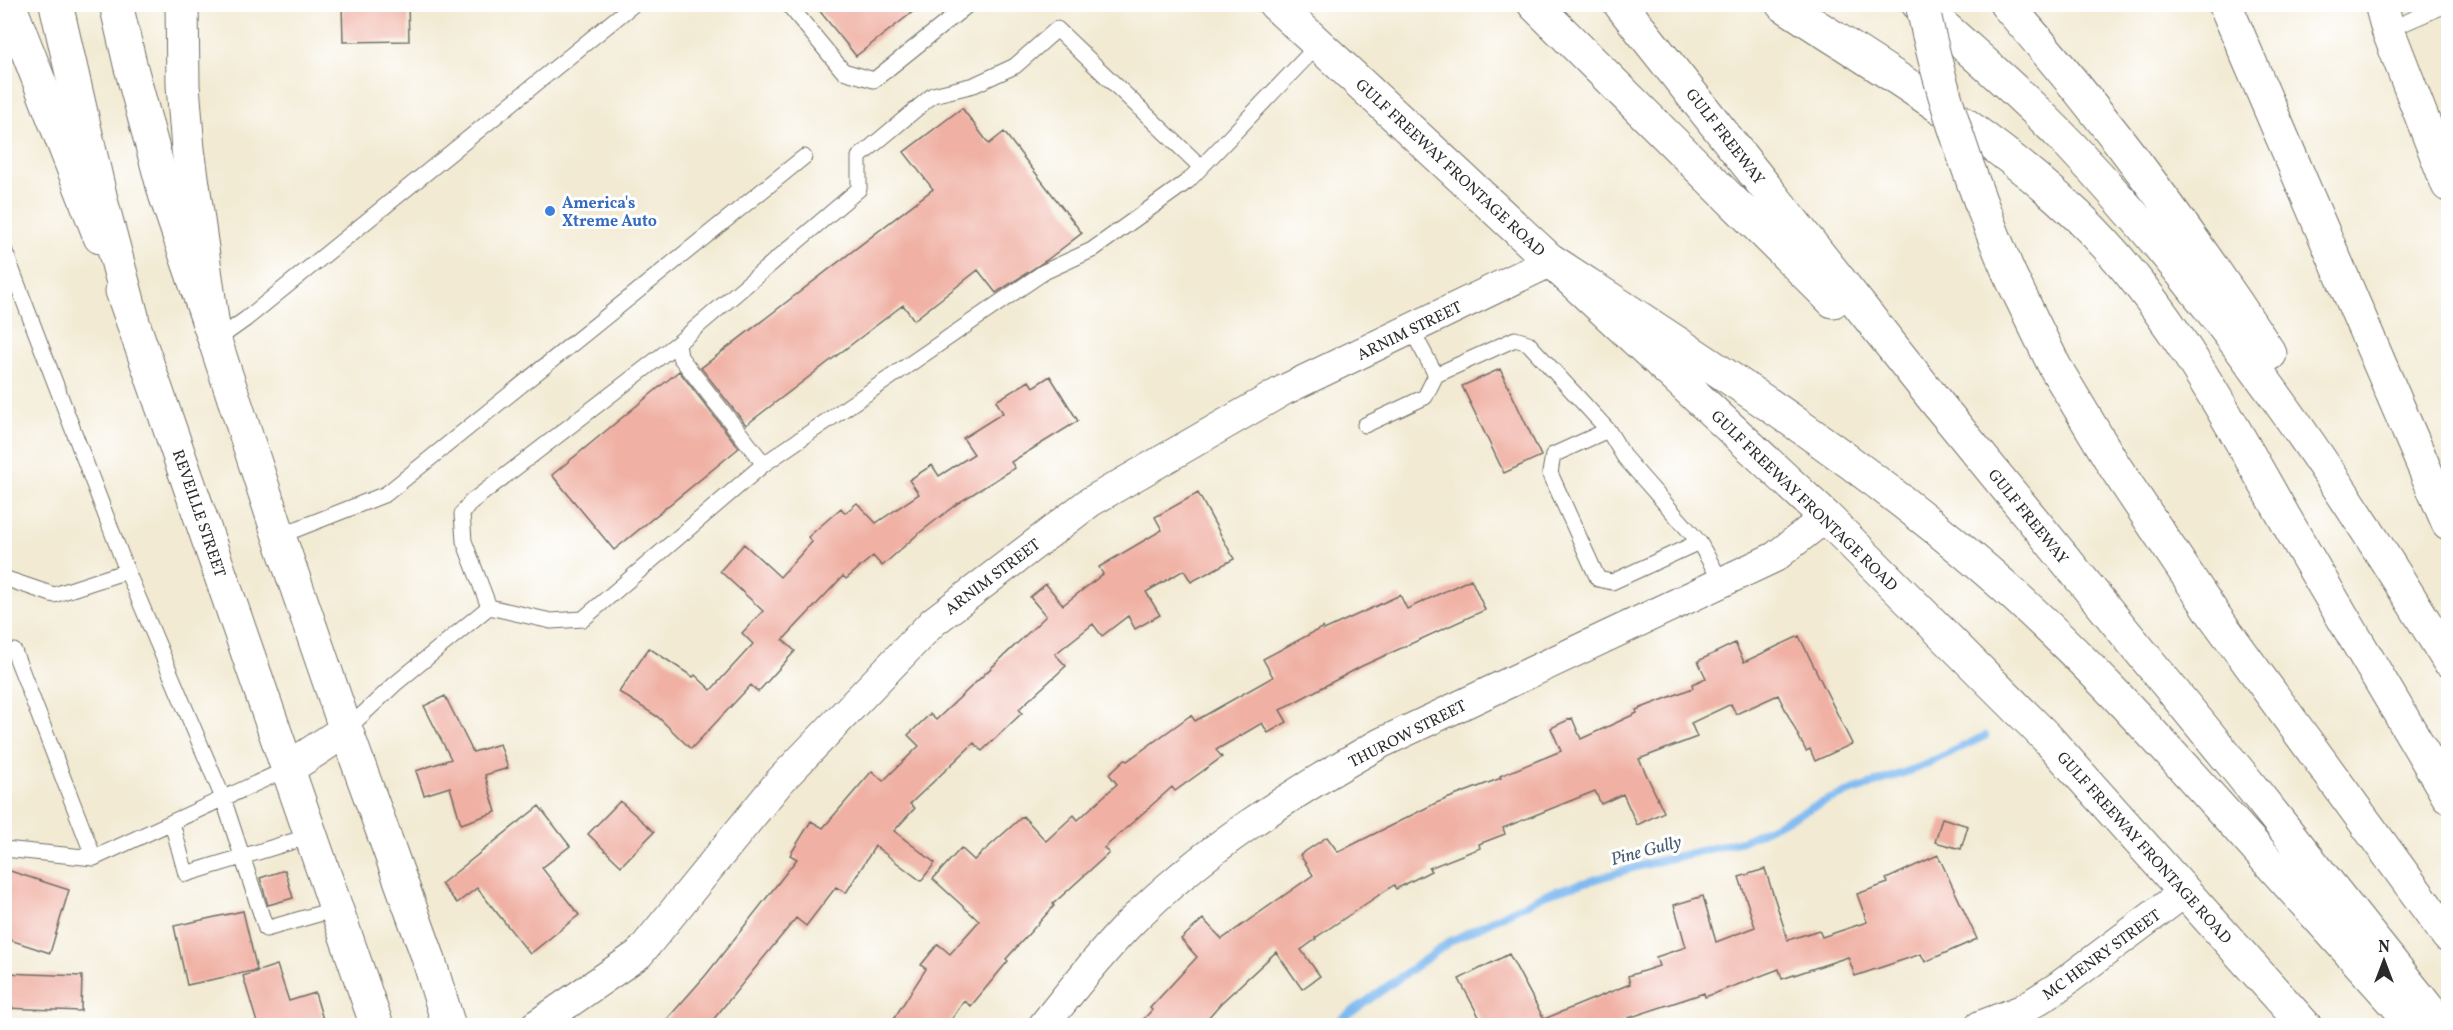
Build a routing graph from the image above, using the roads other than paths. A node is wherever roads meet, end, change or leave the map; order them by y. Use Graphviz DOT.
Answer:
graph roads {
  1 [pos="9,4"];
  2 [pos="56,4"];
  3 [pos="116,4"];
  4 [pos="182,4"];
  5 [pos="788,4"];
  6 [pos="969,4"];
  7 [pos="1275,4"];
  8 [pos="1620,4"];
  9 [pos="1782,4"];
  10 [pos="1920,4"];
  11 [pos="2006,4"];
  12 [pos="2225,4"];
  13 [pos="1534,5"];
  14 [pos="628,7"];
  15 [pos="2441,7"];
  16 [pos="2384,17"];
  17 [pos="1319,44"];
  18 [pos="804,157"];
  19 [pos="1201,167"];
  20 [pos="2448,185"];
  21 [pos="4,249"];
  22 [pos="1552,261"];
  23 [pos="132,316"];
  24 [pos="1411,329"];
  25 [pos="215,341"];
  26 [pos="678,343"];
  27 [pos="1436,375"];
  28 [pos="1936,403"];
  29 [pos="1365,425"];
  30 [pos="1608,430"];
  31 [pos="764,464"];
  32 [pos="1826,516"];
  33 [pos="2448,523"];
  34 [pos="279,536"];
  35 [pos="1698,542"];
  36 [pos="127,571"];
  37 [pos="4,578"];
  38 [pos="1722,583"];
  39 [pos="489,607"];
  40 [pos="14,651"];
  41 [pos="2448,655"];
  42 [pos="2448,660"];
  43 [pos="346,730"];
  44 [pos="287,769"];
  45 [pos="2448,796"];
  46 [pos="223,798"];
  47 [pos="171,822"];
  48 [pos="310,836"];
  49 [pos="4,849"];
  50 [pos="242,855"];
  51 [pos="94,858"];
  52 [pos="2186,891"];
  53 [pos="336,909"];
  54 [pos="2448,936"];
  55 [pos="377,1026"];
  56 [pos="449,1026"];
  57 [pos="535,1026"];
  58 [pos="1043,1026"];
  59 [pos="1980,1026"];
  60 [pos="2305,1026"];
  61 [pos="2416,1026"];
  62 [pos="2442,1026"];
  1 -- 23 [label="main road, REVEILLE STREET"];
  2 -- 23 [label="main road"];
  3 -- 25 [label="main road"];
  4 -- 25 [label="main road"];
  5 -- 6 [label="lane"];
  7 -- 17 [label="main road, GULF FREEWAY FRONTAGE ROAD"];
  8 -- 28 [label="main road, GULF FREEWAY"];
  9 -- 45 [label="main road"];
  10 -- 42 [label="main road"];
  10 -- 54 [label="main road, bridge"];
  11 -- 41 [label="main road"];
  12 -- 33 [label="main road"];
  13 -- 28 [label="main road"];
  14 -- 25 [label="lane"];
  15 -- 16 [label="lane"];
  16 -- 20 [label="main road"];
  17 -- 19 [label="lane"];
  17 -- 22 [label="main road, GULF FREEWAY FRONTAGE ROAD"];
  18 -- 34 [label="lane"];
  19 -- 26 [label="lane"];
  19 -- 31 [label="lane"];
  21 -- 36 [label="lane"];
  22 -- 24 [label="street, ARNIM STREET"];
  22 -- 32 [label="main road, GULF FREEWAY FRONTAGE ROAD"];
  22 -- 61 [label="main road"];
  23 -- 44 [label="main road, REVEILLE STREET"];
  24 -- 27 [label="lane"];
  24 -- 57 [label="street, ARNIM STREET"];
  25 -- 34 [label="main road"];
  26 -- 31 [label="lane"];
  26 -- 39 [label="lane"];
  27 -- 29 [label="lane"];
  27 -- 30 [label="lane"];
  28 -- 62 [label="main road, GULF FREEWAY"];
  30 -- 35 [label="lane"];
  30 -- 35 [label="lane"];
  31 -- 39 [label="lane"];
  32 -- 38 [label="street, THUROW STREET"];
  32 -- 52 [label="main road, GULF FREEWAY FRONTAGE ROAD"];
  34 -- 43 [label="main road"];
  35 -- 38 [label="lane"];
  36 -- 37 [label="lane"];
  36 -- 46 [label="lane"];
  38 -- 58 [label="street, THUROW STREET"];
  39 -- 43 [label="lane"];
  40 -- 51 [label="lane"];
  43 -- 44 [label="main road"];
  43 -- 56 [label="main road"];
  44 -- 46 [label="lane"];
  44 -- 48 [label="main road, REVEILLE STREET"];
  46 -- 47 [label="lane"];
  46 -- 50 [label="lane"];
  47 -- 50 [label="lane"];
  47 -- 51 [label="lane"];
  48 -- 50 [label="lane"];
  48 -- 53 [label="main road, REVEILLE STREET"];
  49 -- 51 [label="lane"];
  50 -- 53 [label="lane"];
  52 -- 59 [label="street, MC HENRY STREET"];
  52 -- 60 [label="main road, GULF FREEWAY FRONTAGE ROAD"];
  53 -- 55 [label="main road, REVEILLE STREET"];
}
